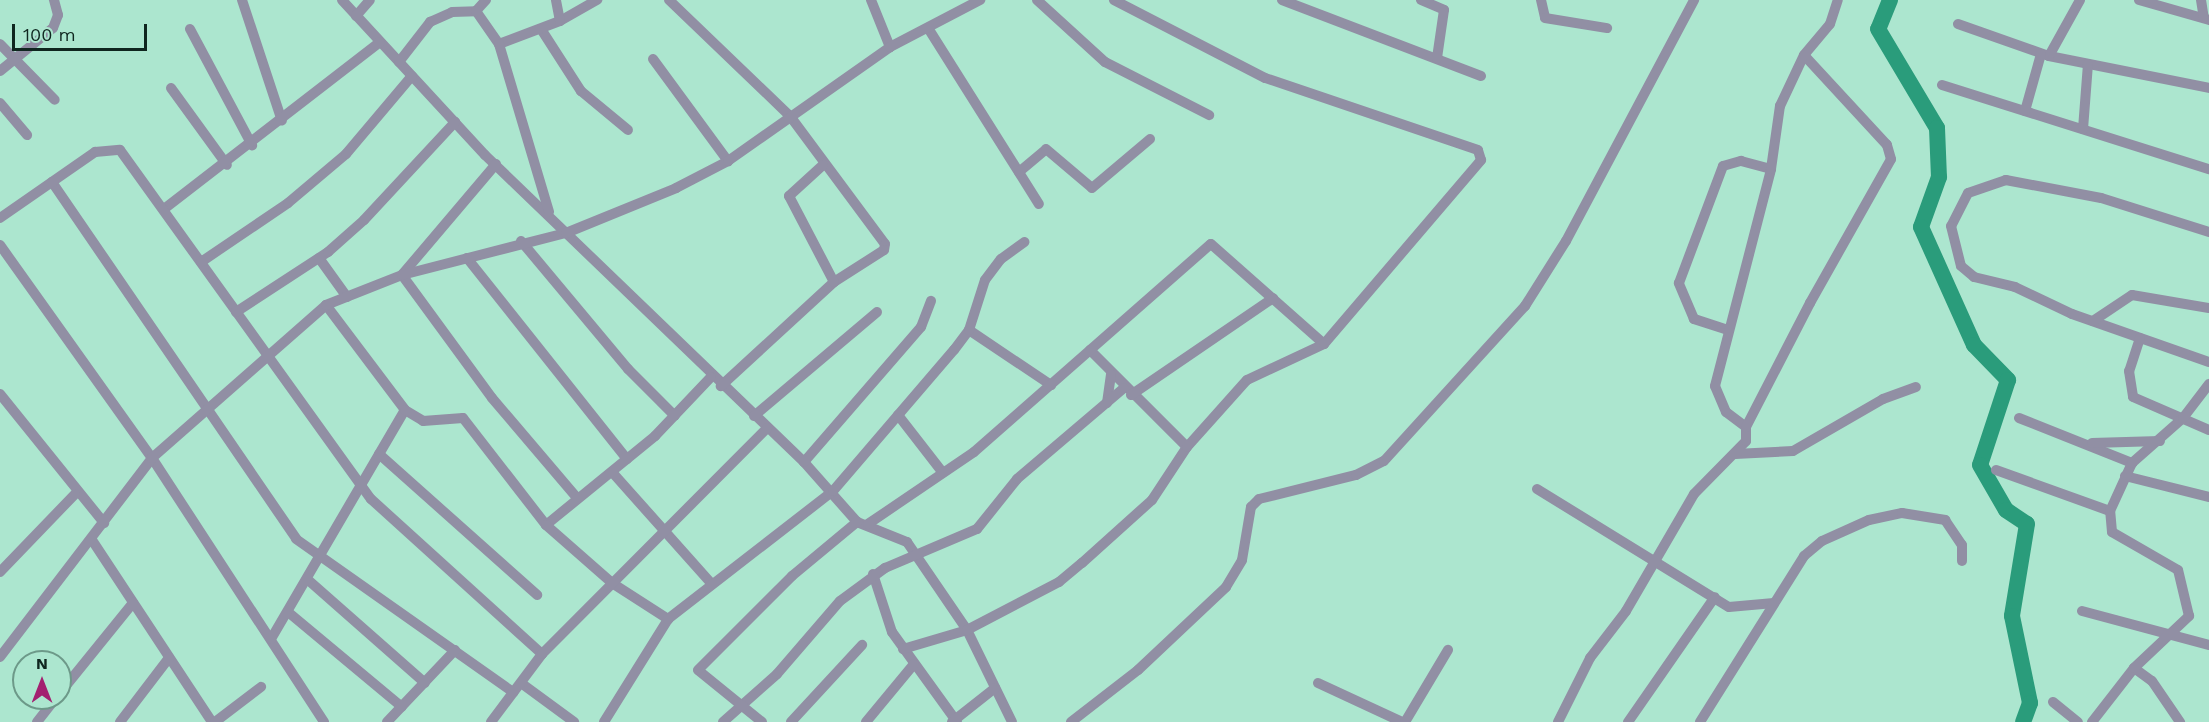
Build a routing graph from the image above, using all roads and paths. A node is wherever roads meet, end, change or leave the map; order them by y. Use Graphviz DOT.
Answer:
graph roads {
  1 [pos="54,0"];
  2 [pos="242,0"];
  3 [pos="342,0"];
  4 [pos="370,0"];
  5 [pos="486,0"];
  6 [pos="556,0"];
  7 [pos="597,0"];
  8 [pos="669,0"];
  9 [pos="871,0"];
  10 [pos="980,0"];
  11 [pos="1037,0"];
  12 [pos="1114,0"];
  13 [pos="1282,0"];
  14 [pos="1421,0"];
  15 [pos="1541,0"];
  16 [pos="1694,0"];
  17 [pos="1838,0"];
  18 [pos="2080,0"];
  19 [pos="2139,0"];
  20 [pos="2201,0"];
  21 [pos="476,10"];
  22 [pos="356,16"];
  23 [pos="2206,19"];
  24 [pos="560,21"];
  25 [pos="1958,24"];
  26 [pos="928,28"];
  27 [pos="1607,28"];
  28 [pos="190,29"];
  29 [pos="541,29"];
  30 [pos="380,42"];
  31 [pos="0,44"];
  32 [pos="499,44"];
  33 [pos="890,48"];
  34 [pos="1804,55"];
  35 [pos="2045,55"];
  36 [pos="1437,58"];
  37 [pos="653,59"];
  38 [pos="17,61"];
  39 [pos="399,62"];
  40 [pos="2088,64"];
  41 [pos="0,71"];
  42 [pos="412,76"];
  43 [pos="1481,76"];
  44 [pos="1942,85"];
  45 [pos="171,88"];
  46 [pos="2209,88"];
  47 [pos="55,99"];
  48 [pos="0,103"];
  49 [pos="2025,111"];
  50 [pos="1209,115"];
  51 [pos="790,116"];
  52 [pos="282,121"];
  53 [pos="455,122"];
  54 [pos="2083,129"];
  55 [pos="628,130"];
  56 [pos="27,135"];
  57 [pos="1150,139"];
  58 [pos="252,145"];
  59 [pos="728,161"];
  60 [pos="496,164"];
  61 [pos="227,165"];
  62 [pos="824,165"];
  63 [pos="1771,169"];
  64 [pos="2209,170"];
  65 [pos="1019,172"];
  66 [pos="52,182"];
  67 [pos="1039,204"];
  68 [pos="164,209"];
  69 [pos="549,214"];
  70 [pos="0,218"];
  71 [pos="566,232"];
  72 [pos="2209,232"];
  73 [pos="521,241"];
  74 [pos="1024,242"];
  75 [pos="0,245"];
  76 [pos="319,258"];
  77 [pos="467,258"];
  78 [pos="201,262"];
  79 [pos="402,275"];
  80 [pos="834,282"];
  81 [pos="347,297"];
  82 [pos="1273,298"];
  83 [pos="931,301"];
  84 [pos="326,305"];
  85 [pos="2209,308"];
  86 [pos="236,312"];
  87 [pos="877,312"];
  88 [pos="2093,321"];
  89 [pos="969,330"];
  90 [pos="1728,330"];
  91 [pos="2140,338"];
  92 [pos="1324,344"];
  93 [pos="1090,350"];
  94 [pos="265,354"];
  95 [pos="2209,362"];
  96 [pos="1111,374"];
  97 [pos="711,377"];
  98 [pos="2209,384"];
  99 [pos="1051,385"];
  100 [pos="722,386"];
  101 [pos="1916,387"];
  102 [pos="1128,392"];
  103 [pos="0,394"];
  104 [pos="1107,404"];
  105 [pos="210,407"];
  106 [pos="405,410"];
  107 [pos="898,415"];
  108 [pos="675,416"];
  109 [pos="754,416"];
  110 [pos="2019,418"];
  111 [pos="2183,418"];
  112 [pos="1746,427"];
  113 [pos="767,428"];
  114 [pos="2209,431"];
  115 [pos="2160,441"];
  116 [pos="2089,443"];
  117 [pos="1187,447"];
  118 [pos="379,454"];
  119 [pos="1735,454"];
  120 [pos="152,458"];
  121 [pos="627,459"];
  122 [pos="804,462"];
  123 [pos="2132,463"];
  124 [pos="1996,470"];
  125 [pos="612,472"];
  126 [pos="943,473"];
  127 [pos="2125,476"];
  128 [pos="363,487"];
  129 [pos="1537,489"];
  130 [pos="833,491"];
  131 [pos="75,494"];
  132 [pos="2209,497"];
  133 [pos="577,498"];
  134 [pos="2110,511"];
  135 [pos="862,523"];
  136 [pos="104,524"];
  137 [pos="546,525"];
  138 [pos="661,530"];
  139 [pos="92,540"];
  140 [pos="919,556"];
  141 [pos="321,557"];
  142 [pos="1962,561"];
  143 [pos="1655,564"];
  144 [pos="0,572"];
  145 [pos="873,574"];
  146 [pos="307,579"];
  147 [pos="612,583"];
  148 [pos="711,583"];
  149 [pos="537,595"];
  150 [pos="1715,597"];
  151 [pos="133,603"];
  152 [pos="1774,603"];
  153 [pos="2082,611"];
  154 [pos="288,612"];
  155 [pos="668,620"];
  156 [pos="967,630"];
  157 [pos="2165,635"];
  158 [pos="271,639"];
  159 [pos="862,645"];
  160 [pos="2209,645"];
  161 [pos="903,649"];
  162 [pos="455,650"];
  163 [pos="1448,650"];
  164 [pos="542,654"];
  165 [pos="0,657"];
  166 [pos="169,658"];
  167 [pos="914,664"];
  168 [pos="2134,668"];
  169 [pos="72,678"];
  170 [pos="425,683"];
  171 [pos="521,683"];
  172 [pos="1318,683"];
  173 [pos="261,687"];
  174 [pos="995,688"];
  175 [pos="513,692"];
  176 [pos="2054,702"];
  177 [pos="738,704"];
  178 [pos="402,707"];
  179 [pos="46,710"];
  180 [pos="955,721"];
  181 [pos="37,722"];
  182 [pos="120,722"];
  183 [pos="213,722"];
  184 [pos="324,722"];
  185 [pos="387,722"];
  186 [pos="491,722"];
  187 [pos="574,722"];
  188 [pos="604,722"];
  189 [pos="723,722"];
  190 [pos="762,722"];
  191 [pos="791,722"];
  192 [pos="866,722"];
  193 [pos="1012,722"];
  194 [pos="1071,722"];
  195 [pos="1403,722"];
  196 [pos="1558,722"];
  197 [pos="1628,722"];
  198 [pos="1700,722"];
  199 [pos="2078,722"];
  200 [pos="2092,722"];
  201 [pos="2180,722"];
  1 -- 38 [label="street"];
  2 -- 52 [label="street"];
  3 -- 22 [label="street"];
  4 -- 22 [label="street"];
  5 -- 21 [label="street"];
  6 -- 24 [label="street"];
  7 -- 24 [label="street"];
  8 -- 51 [label="street"];
  9 -- 33 [label="street"];
  10 -- 26 [label="street"];
  11 -- 50 [label="street"];
  12 -- 92 [label="street"];
  13 -- 36 [label="street"];
  14 -- 36 [label="street"];
  15 -- 27 [label="street"];
  16 -- 194 [label="street"];
  17 -- 34 [label="street"];
  18 -- 35 [label="street"];
  19 -- 23 [label="street"];
  20 -- 23 [label="street"];
  21 -- 32 [label="street"];
  21 -- 39 [label="street"];
  22 -- 30 [label="street"];
  24 -- 29 [label="street"];
  25 -- 35 [label="street"];
  26 -- 33 [label="street"];
  26 -- 65 [label="street"];
  28 -- 58 [label="street"];
  29 -- 32 [label="street"];
  29 -- 55 [label="street"];
  30 -- 39 [label="street"];
  30 -- 52 [label="street"];
  31 -- 38 [label="street"];
  32 -- 69 [label="street"];
  33 -- 51 [label="street"];
  34 -- 63 [label="street"];
  34 -- 112 [label="street"];
  35 -- 40 [label="street"];
  35 -- 49 [label="street"];
  36 -- 43 [label="street"];
  37 -- 59 [label="street"];
  38 -- 41 [label="street"];
  38 -- 47 [label="street"];
  39 -- 42 [label="street"];
  40 -- 46 [label="street"];
  40 -- 54 [label="street"];
  42 -- 53 [label="street"];
  42 -- 78 [label="street"];
  44 -- 49 [label="street"];
  45 -- 61 [label="street"];
  48 -- 56 [label="street"];
  49 -- 54 [label="street"];
  51 -- 59 [label="street"];
  51 -- 62 [label="street"];
  52 -- 58 [label="street"];
  53 -- 60 [label="street"];
  53 -- 76 [label="street"];
  54 -- 64 [label="street"];
  57 -- 65 [label="street"];
  58 -- 61 [label="street"];
  59 -- 71 [label="street"];
  60 -- 69 [label="street"];
  60 -- 79 [label="street"];
  61 -- 68 [label="street"];
  62 -- 80 [label="street"];
  62 -- 80 [label="street"];
  63 -- 90 [label="street"];
  63 -- 90 [label="street"];
  65 -- 67 [label="street"];
  66 -- 68 [label="street"];
  66 -- 70 [label="street"];
  66 -- 105 [label="street"];
  68 -- 78 [label="street"];
  69 -- 71 [label="street"];
  71 -- 73 [label="street"];
  71 -- 97 [label="street"];
  72 -- 88 [label="street"];
  73 -- 77 [label="street"];
  73 -- 108 [label="street"];
  74 -- 89 [label="street"];
  75 -- 120 [label="street"];
  76 -- 81 [label="street"];
  76 -- 86 [label="street"];
  77 -- 79 [label="street"];
  77 -- 121 [label="street"];
  78 -- 86 [label="street"];
  79 -- 81 [label="street"];
  79 -- 133 [label="street"];
  80 -- 100 [label="street"];
  81 -- 84 [label="street"];
  82 -- 92 [label="street"];
  82 -- 93 [label="street"];
  82 -- 102 [label="street"];
  83 -- 122 [label="street"];
  84 -- 94 [label="street"];
  84 -- 106 [label="street"];
  85 -- 88 [label="street"];
  86 -- 94 [label="street"];
  87 -- 109 [label="street"];
  88 -- 91 [label="street"];
  89 -- 99 [label="street"];
  89 -- 107 [label="street"];
  90 -- 112 [label="street"];
  91 -- 95 [label="street"];
  91 -- 111 [label="street"];
  92 -- 117 [label="street"];
  93 -- 96 [label="street"];
  93 -- 99 [label="street"];
  94 -- 105 [label="street"];
  94 -- 128 [label="street"];
  96 -- 102 [label="street"];
  96 -- 104 [label="street"];
  97 -- 100 [label="street"];
  97 -- 108 [label="street"];
  98 -- 111 [label="street"];
  99 -- 126 [label="street"];
  100 -- 109 [label="street"];
  101 -- 119 [label="street"];
  102 -- 104 [label="street"];
  102 -- 117 [label="street"];
  103 -- 131 [label="street"];
  104 -- 140 [label="street"];
  105 -- 120 [label="street"];
  105 -- 141 [label="street"];
  106 -- 118 [label="street"];
  106 -- 137 [label="street"];
  107 -- 126 [label="street"];
  107 -- 130 [label="street"];
  108 -- 121 [label="street"];
  109 -- 113 [label="street"];
  110 -- 116 [label="street"];
  111 -- 114 [label="street"];
  111 -- 115 [label="street"];
  112 -- 119 [label="street"];
  113 -- 122 [label="street"];
  113 -- 138 [label="street"];
  115 -- 116 [label="street"];
  115 -- 123 [label="street"];
  116 -- 123 [label="street"];
  117 -- 156 [label="street"];
  118 -- 128 [label="street"];
  118 -- 149 [label="street"];
  119 -- 143 [label="street"];
  120 -- 136 [label="street"];
  120 -- 158 [label="street"];
  121 -- 125 [label="street"];
  122 -- 130 [label="street"];
  123 -- 127 [label="street"];
  124 -- 134 [label="street"];
  125 -- 133 [label="street"];
  125 -- 138 [label="street"];
  126 -- 135 [label="street"];
  127 -- 132 [label="street"];
  127 -- 134 [label="street"];
  128 -- 141 [label="street"];
  128 -- 164 [label="street"];
  129 -- 143 [label="street"];
  130 -- 135 [label="street"];
  130 -- 148 [label="street"];
  131 -- 136 [label="street"];
  131 -- 144 [label="street"];
  133 -- 137 [label="street"];
  134 -- 157 [label="street"];
  135 -- 140 [label="street"];
  135 -- 177 [label="street"];
  136 -- 139 [label="street"];
  137 -- 147 [label="street"];
  138 -- 147 [label="street"];
  138 -- 148 [label="street"];
  139 -- 151 [label="street"];
  139 -- 165 [label="street"];
  140 -- 145 [label="street"];
  140 -- 156 [label="street"];
  141 -- 146 [label="street"];
  141 -- 162 [label="street"];
  142 -- 152 [label="street"];
  143 -- 150 [label="street"];
  143 -- 196 [label="street"];
  145 -- 161 [label="street"];
  145 -- 177 [label="street"];
  146 -- 154 [label="street"];
  146 -- 170 [label="street"];
  147 -- 155 [label="street"];
  147 -- 164 [label="street"];
  148 -- 155 [label="street"];
  150 -- 152 [label="street"];
  150 -- 197 [label="street"];
  151 -- 166 [label="street"];
  151 -- 169 [label="street"];
  152 -- 198 [label="street"];
  153 -- 157 [label="street"];
  154 -- 158 [label="street"];
  154 -- 178 [label="street"];
  155 -- 188 [label="street"];
  156 -- 161 [label="street"];
  156 -- 174 [label="street"];
  157 -- 160 [label="street"];
  157 -- 168 [label="street"];
  158 -- 184 [label="street"];
  159 -- 191 [label="street"];
  161 -- 167 [label="street"];
  162 -- 170 [label="street"];
  162 -- 175 [label="street"];
  163 -- 195 [label="street"];
  164 -- 171 [label="street"];
  166 -- 182 [label="street"];
  166 -- 183 [label="street"];
  167 -- 180 [label="street"];
  167 -- 192 [label="street"];
  168 -- 200 [label="street"];
  168 -- 201 [label="street"];
  170 -- 178 [label="street"];
  171 -- 175 [label="street"];
  171 -- 187 [label="street"];
  172 -- 195 [label="street"];
  173 -- 183 [label="street"];
  174 -- 180 [label="street"];
  174 -- 193 [label="street"];
  175 -- 186 [label="street"];
  176 -- 199 [label="street"];
  177 -- 189 [label="street"];
  177 -- 190 [label="street"];
  178 -- 185 [label="street"];
  179 -- 181 [label="street"];
}
